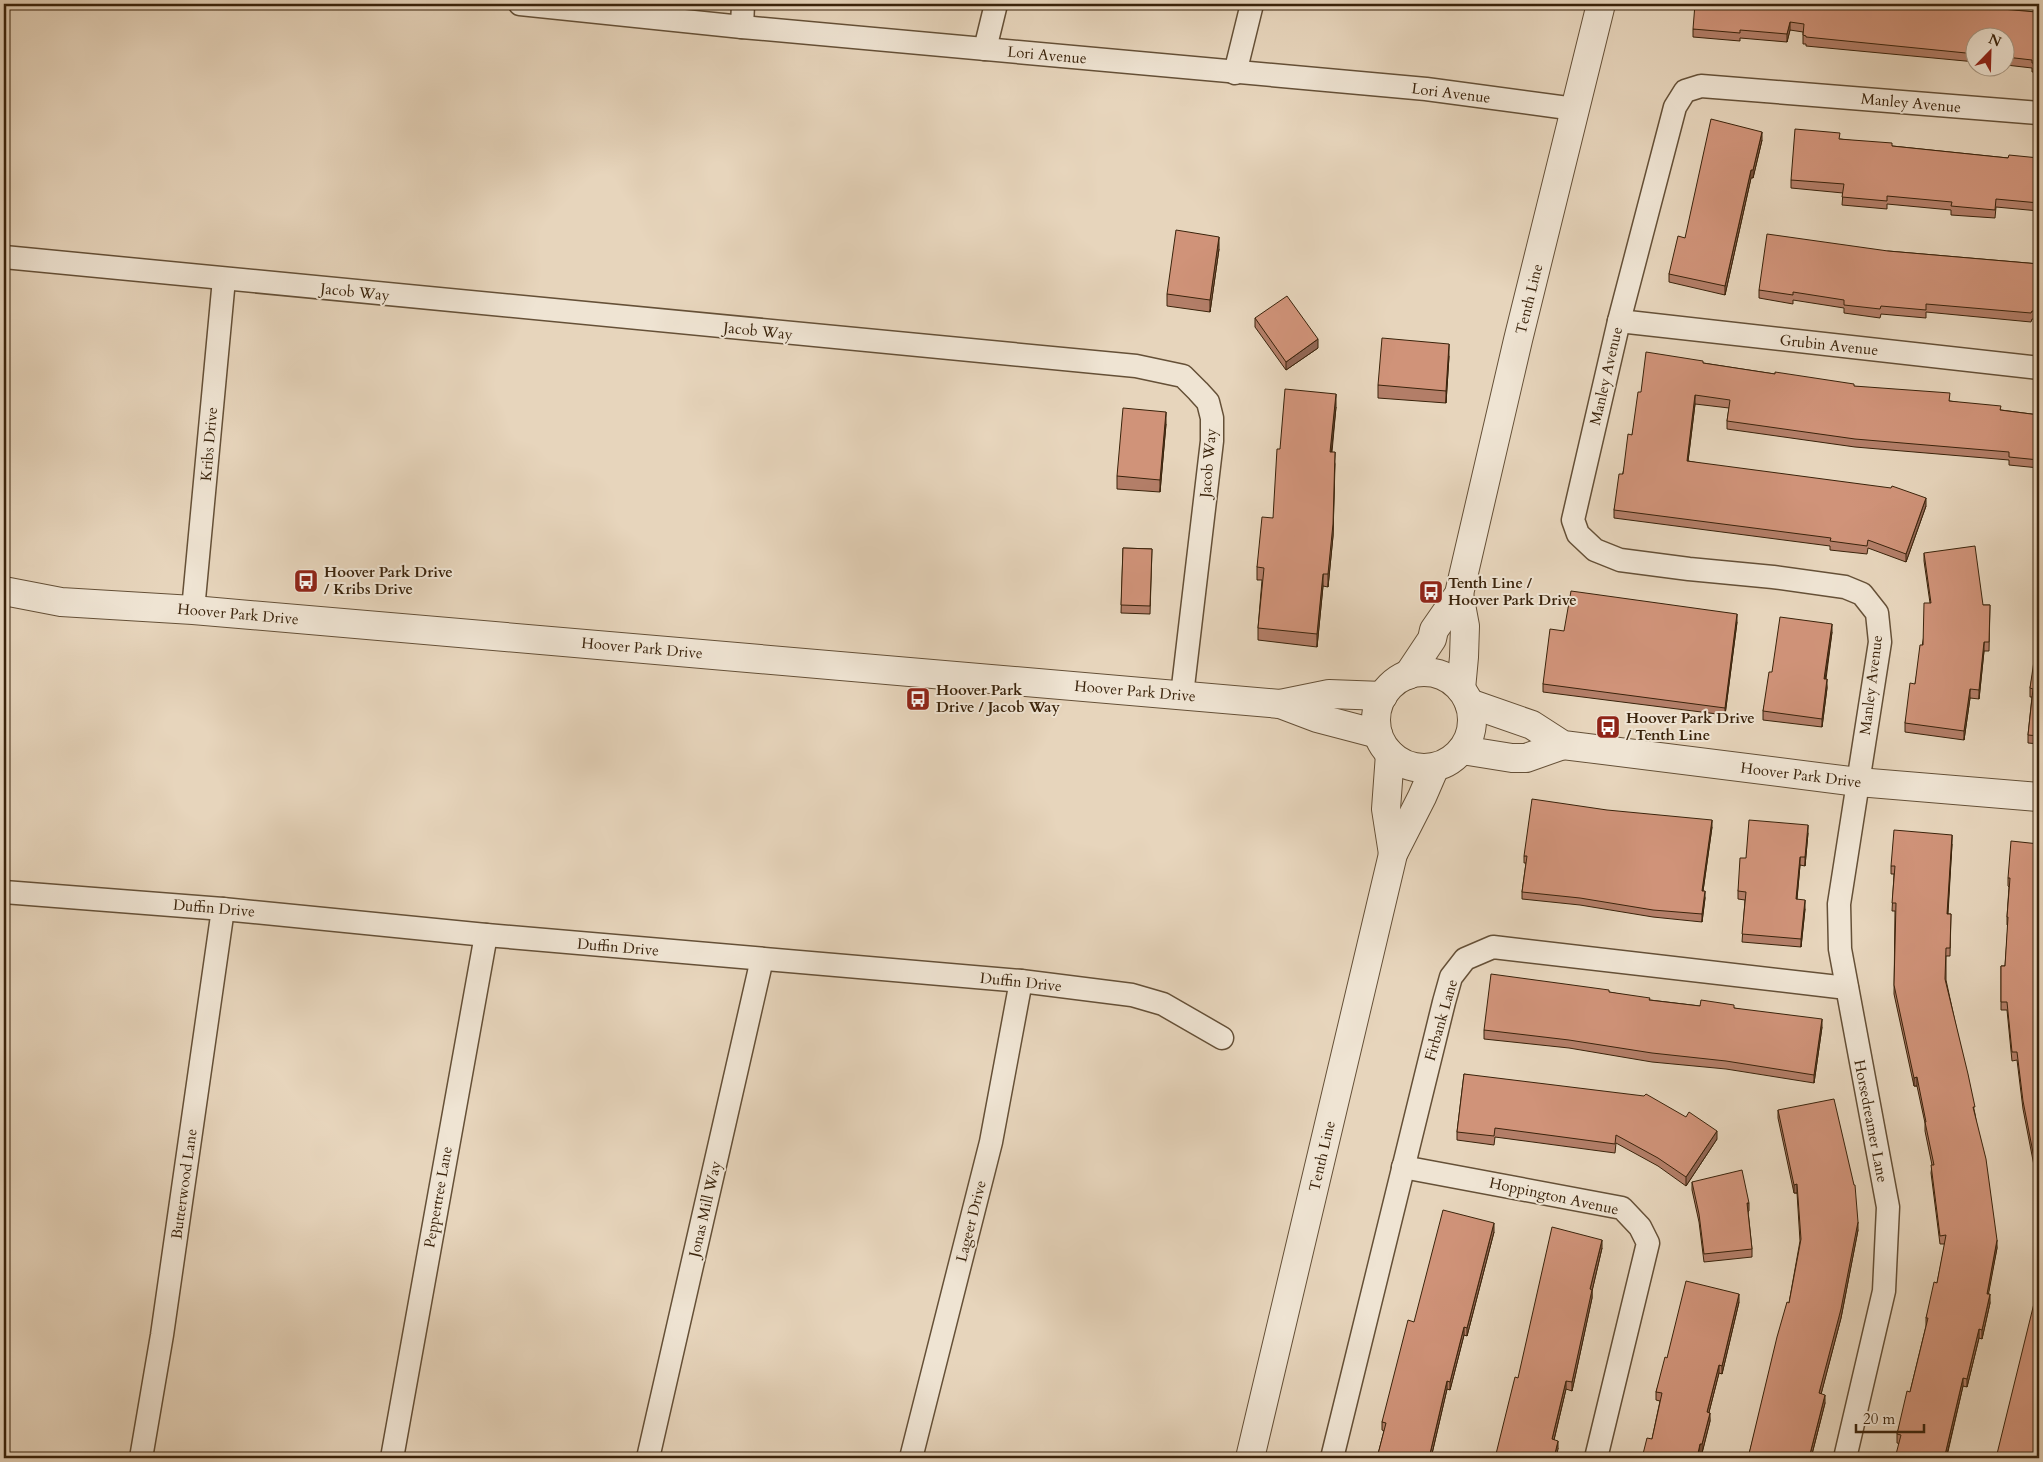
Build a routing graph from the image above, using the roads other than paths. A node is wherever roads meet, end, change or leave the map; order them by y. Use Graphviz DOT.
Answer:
graph roads {
  1 [pos="520,4"];
  2 [pos="743,4"];
  3 [pos="996,4"];
  4 [pos="1252,4"];
  5 [pos="1602,4"];
  6 [pos="742,27"];
  7 [pos="985,49"];
  8 [pos="1235,73"];
  9 [pos="1575,108"];
  10 [pos="2039,113"];
  11 [pos="4,256"];
  12 [pos="224,279"];
  13 [pos="1619,322"];
  14 [pos="2039,368"];
  15 [pos="4,591"];
  16 [pos="1458,594"];
  17 [pos="193,610"];
  18 [pos="1408,675"];
  19 [pos="1182,695"];
  20 [pos="1383,696"];
  21 [pos="1465,696"];
  22 [pos="1280,704"];
  23 [pos="1384,744"];
  24 [pos="1564,745"];
  25 [pos="1462,750"];
  26 [pos="1435,767"];
  27 [pos="1858,782"];
  28 [pos="2039,797"];
  29 [pos="1393,854"];
  30 [pos="4,892"];
  31 [pos="223,908"];
  32 [pos="486,935"];
  33 [pos="762,959"];
  34 [pos="1021,981"];
  35 [pos="1847,988"];
  36 [pos="1222,1038"];
  37 [pos="1403,1167"];
  38 [pos="141,1458"];
  39 [pos="392,1458"];
  40 [pos="648,1458"];
  41 [pos="911,1458"];
  42 [pos="1250,1458"];
  43 [pos="1332,1458"];
  44 [pos="1596,1458"];
  45 [pos="1845,1458"];
  1 -- 6 [label="street, Lori Avenue"];
  2 -- 6 [label="street"];
  3 -- 7 [label="street"];
  4 -- 8 [label="street"];
  5 -- 9 [label="street, Tenth Line"];
  6 -- 7 [label="street, Lori Avenue"];
  7 -- 8 [label="street, Lori Avenue"];
  8 -- 9 [label="street, Lori Avenue"];
  9 -- 16 [label="street, Tenth Line"];
  10 -- 13 [label="street, Manley Avenue"];
  11 -- 12 [label="street, Jacob Way"];
  12 -- 17 [label="street, Kribs Drive"];
  12 -- 19 [label="street, Jacob Way"];
  13 -- 14 [label="street, Grubin Avenue"];
  13 -- 27 [label="street, Manley Avenue"];
  15 -- 17 [label="street, Hoover Park Drive"];
  16 -- 18 [label="street, Tenth Line"];
  16 -- 21 [label="street, Tenth Line"];
  17 -- 19 [label="street, Hoover Park Drive"];
  18 -- 20 [label="street"];
  18 -- 21 [label="street"];
  19 -- 22 [label="street, Hoover Park Drive"];
  20 -- 22 [label="street, Hoover Park Drive"];
  20 -- 23 [label="street"];
  21 -- 24 [label="street, Hoover Park Drive"];
  21 -- 25 [label="street"];
  22 -- 23 [label="street, Hoover Park Drive"];
  23 -- 26 [label="street"];
  23 -- 29 [label="street, Tenth Line"];
  24 -- 25 [label="street, Hoover Park Drive"];
  24 -- 27 [label="street, Hoover Park Drive"];
  25 -- 26 [label="street"];
  26 -- 29 [label="street, Tenth Line"];
  27 -- 28 [label="street, Hoover Park Drive"];
  27 -- 35 [label="street, Horsedreamer Lane"];
  29 -- 42 [label="street, Tenth Line"];
  30 -- 31 [label="street, Duffin Drive"];
  31 -- 32 [label="street, Duffin Drive"];
  31 -- 38 [label="street, Butterwood Lane"];
  32 -- 33 [label="street, Duffin Drive"];
  32 -- 39 [label="street, Peppertree Lane"];
  33 -- 34 [label="street, Duffin Drive"];
  33 -- 40 [label="street, Jonas Mill Way"];
  34 -- 36 [label="street, Duffin Drive"];
  34 -- 41 [label="street, Lageer Drive"];
  35 -- 37 [label="street, Firbank Lane"];
  35 -- 45 [label="street, Horsedreamer Lane"];
  37 -- 43 [label="street, Firbank Lane"];
  37 -- 44 [label="street, Hoppington Avenue"];
}
